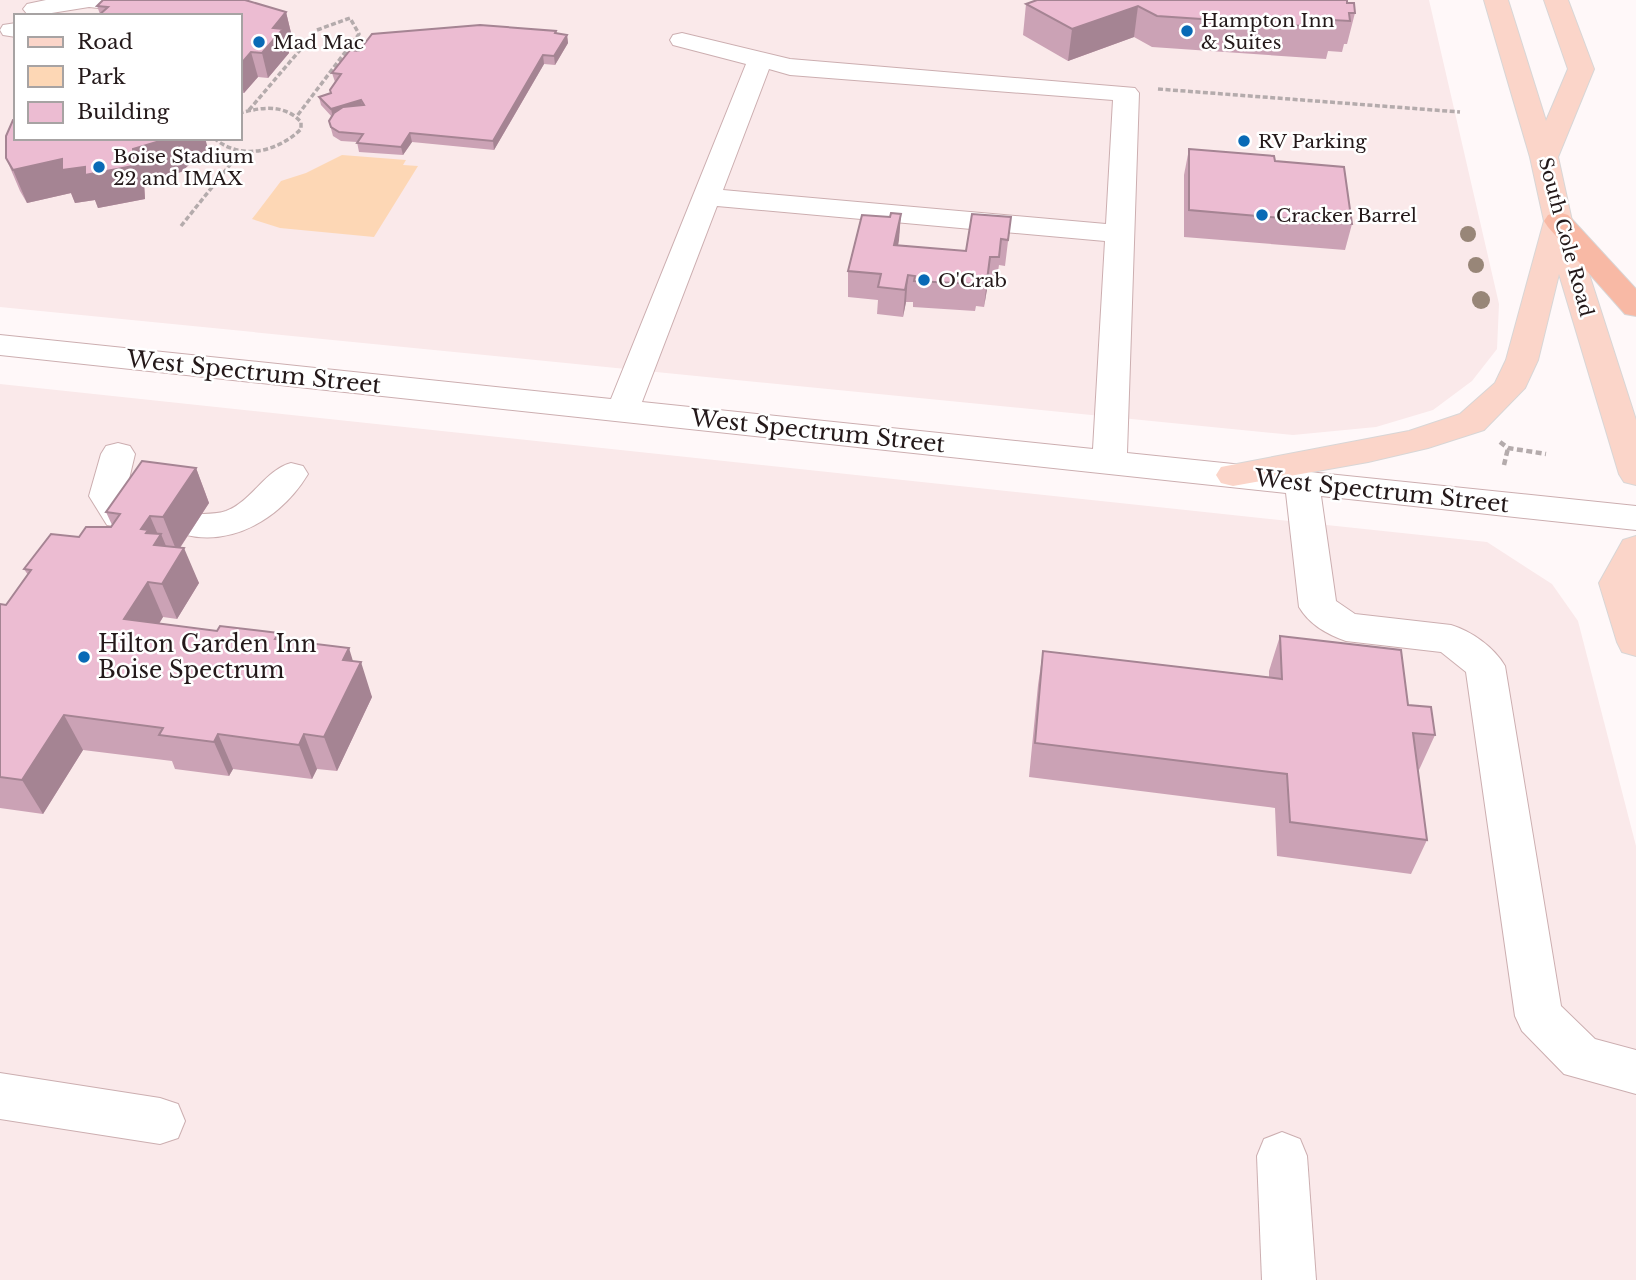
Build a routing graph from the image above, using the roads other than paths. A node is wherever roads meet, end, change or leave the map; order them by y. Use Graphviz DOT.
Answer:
graph roads {
  1 [pos="1496,0"];
  2 [pos="1556,0"];
  3 [pos="35,9"];
  4 [pos="117,14"];
  5 [pos="682,40"];
  6 [pos="760,60"];
  7 [pos="1544,157"];
  8 [pos="706,197"];
  9 [pos="1558,221"];
  10 [pos="1119,234"];
  11 [pos="1636,307"];
  12 [pos="0,345"];
  13 [pos="623,410"];
  14 [pos="118,454"];
  15 [pos="1109,462"];
  16 [pos="292,474"];
  17 [pos="1636,474"];
  18 [pos="1233,475"];
  19 [pos="1302,482"];
  20 [pos="141,518"];
  21 [pos="1636,519"];
  22 [pos="195,525"];
  23 [pos="1636,549"];
  24 [pos="1636,642"];
  25 [pos="1636,1072"];
  26 [pos="0,1096"];
  27 [pos="160,1121"];
  28 [pos="1282,1156"];
  29 [pos="1289,1280"];
  1 -- 7 [label="main road, South Cole Road"];
  2 -- 7 [label="main road"];
  3 -- 4 [label="street"];
  5 -- 6 [label="street"];
  6 -- 8 [label="street"];
  6 -- 10 [label="street"];
  7 -- 9 [label="main road, South Cole Road"];
  8 -- 10 [label="street"];
  8 -- 13 [label="street"];
  9 -- 11 [label="highway"];
  9 -- 17 [label="main road, South Cole Road"];
  9 -- 18 [label="main road"];
  10 -- 15 [label="street"];
  12 -- 13 [label="street, West Spectrum Street"];
  13 -- 15 [label="street, West Spectrum Street"];
  14 -- 20 [label="street"];
  15 -- 18 [label="street, West Spectrum Street"];
  16 -- 22 [label="street"];
  18 -- 19 [label="street, West Spectrum Street"];
  19 -- 21 [label="street, West Spectrum Street"];
  19 -- 25 [label="street"];
  23 -- 24 [label="main road"];
  26 -- 27 [label="street"];
  28 -- 29 [label="street"];
}
